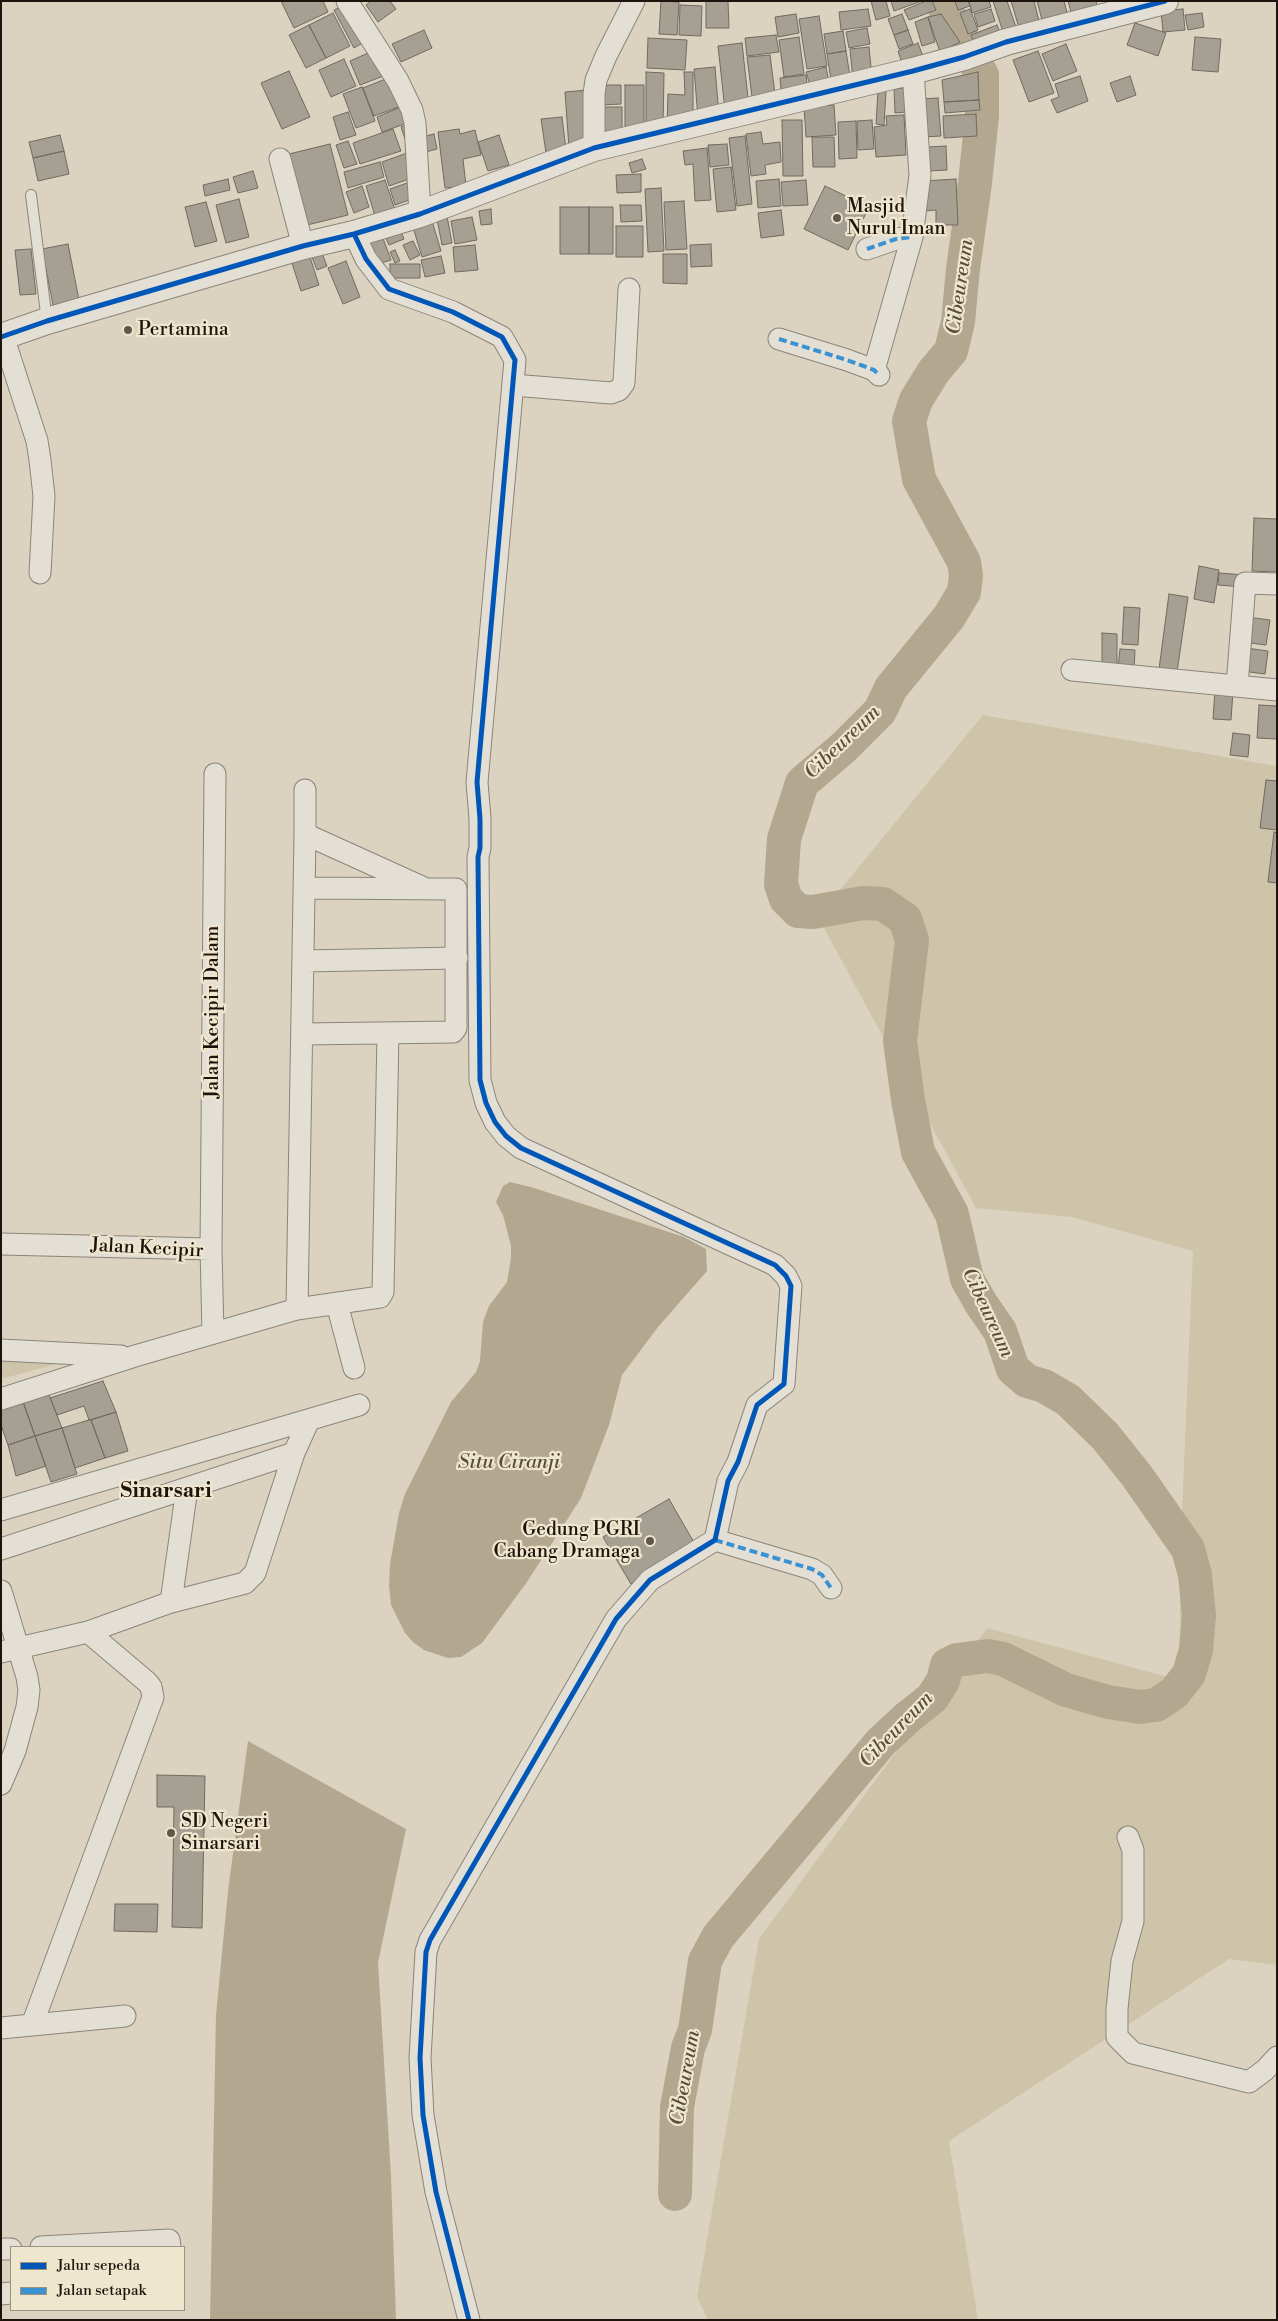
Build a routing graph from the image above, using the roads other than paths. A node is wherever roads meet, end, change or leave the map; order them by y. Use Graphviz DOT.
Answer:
graph roads {
  1 [pos="347,1"];
  2 [pos="634,1"];
  3 [pos="1165,1"];
  4 [pos="913,70"];
  5 [pos="594,148"];
  6 [pos="280,159"];
  7 [pos="31,195"];
  8 [pos="420,214"];
  9 [pos="354,234"];
  10 [pos="912,237"];
  11 [pos="303,246"];
  12 [pos="868,250"];
  13 [pos="629,289"];
  14 [pos="47,321"];
  15 [pos="2,337"];
  16 [pos="779,339"];
  17 [pos="513,385"];
  18 [pos="40,573"];
  19 [pos="1277,584"];
  20 [pos="1072,670"];
  21 [pos="1237,686"];
  22 [pos="1277,690"];
  23 [pos="215,774"];
  24 [pos="304,790"];
  25 [pos="306,834"];
  26 [pos="422,887"];
  27 [pos="306,888"];
  28 [pos="457,958"];
  29 [pos="304,961"];
  30 [pos="388,1033"];
  31 [pos="303,1034"];
  32 [pos="1,1244"];
  33 [pos="211,1249"];
  34 [pos="337,1304"];
  35 [pos="297,1309"];
  36 [pos="213,1333"];
  37 [pos="1,1350"];
  38 [pos="135,1356"];
  39 [pos="354,1368"];
  40 [pos="1,1399"];
  41 [pos="359,1405"];
  42 [pos="309,1420"];
  43 [pos="294,1454"];
  44 [pos="187,1488"];
  45 [pos="1,1510"];
  46 [pos="715,1540"];
  47 [pos="1,1549"];
  48 [pos="831,1588"];
  49 [pos="1,1591"];
  50 [pos="170,1602"];
  51 [pos="88,1632"];
  52 [pos="10,1649"];
  53 [pos="8,1753"];
  54 [pos="1,1784"];
  55 [pos="1128,1837"];
  56 [pos="125,2016"];
  57 [pos="32,2025"];
  58 [pos="1,2028"];
  59 [pos="1277,2057"];
  60 [pos="59,2246"];
  61 [pos="170,2246"];
  62 [pos="469,2320"];
  1 -- 8 [label="street"];
  2 -- 5 [label="street"];
  3 -- 4 [label="street"];
  4 -- 5 [label="street"];
  4 -- 10 [label="street"];
  5 -- 8 [label="street"];
  6 -- 11 [label="street"];
  7 -- 14 [label="lane"];
  8 -- 9 [label="street"];
  9 -- 11 [label="street"];
  9 -- 17 [label="street"];
  10 -- 12 [label="street"];
  10 -- 16 [label="street"];
  11 -- 14 [label="street"];
  13 -- 17 [label="street"];
  14 -- 15 [label="street"];
  15 -- 18 [label="street"];
  17 -- 46 [label="street"];
  19 -- 21 [label="street"];
  20 -- 21 [label="street"];
  21 -- 22 [label="street"];
  23 -- 33 [label="street, Jalan Kecipir Dalam"];
  24 -- 25 [label="street"];
  25 -- 26 [label="street"];
  25 -- 27 [label="street"];
  26 -- 27 [label="street"];
  26 -- 28 [label="street"];
  27 -- 29 [label="street"];
  28 -- 29 [label="street"];
  28 -- 30 [label="street"];
  29 -- 31 [label="street"];
  30 -- 31 [label="street"];
  30 -- 34 [label="street"];
  31 -- 35 [label="street"];
  32 -- 33 [label="street, Jalan Kecipir"];
  33 -- 36 [label="street, Jalan Kecipir"];
  34 -- 35 [label="street"];
  34 -- 39 [label="street"];
  35 -- 36 [label="street"];
  36 -- 38 [label="street"];
  37 -- 38 [label="street"];
  38 -- 40 [label="street"];
  41 -- 42 [label="street"];
  42 -- 43 [label="street"];
  42 -- 45 [label="street"];
  43 -- 44 [label="street"];
  43 -- 50 [label="street"];
  44 -- 47 [label="street"];
  44 -- 50 [label="street"];
  46 -- 48 [label="street"];
  46 -- 62 [label="street"];
  49 -- 52 [label="street"];
  50 -- 51 [label="street"];
  51 -- 52 [label="street"];
  51 -- 57 [label="street"];
  52 -- 53 [label="street"];
  53 -- 54 [label="street"];
  55 -- 59 [label="street"];
  56 -- 57 [label="street"];
  57 -- 58 [label="street"];
  60 -- 61 [label="street"];
}
